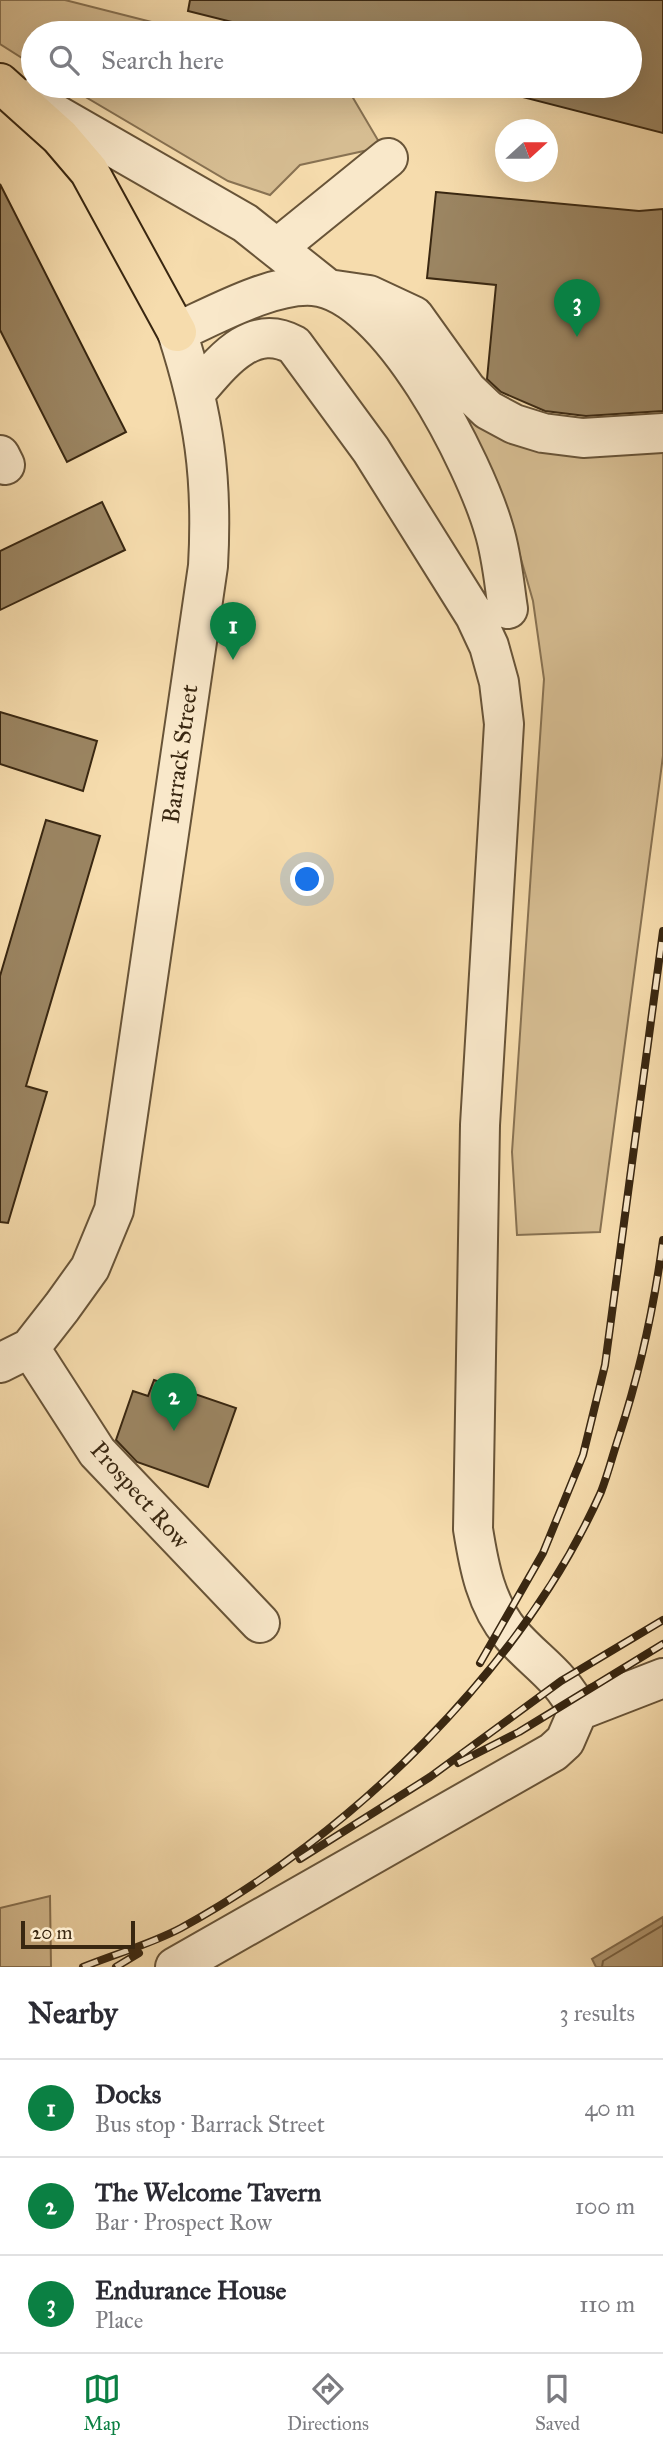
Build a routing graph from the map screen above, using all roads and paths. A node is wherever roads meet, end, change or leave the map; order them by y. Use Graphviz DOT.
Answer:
graph roads {
  1 [pos="8,89"];
  2 [pos="24,98"];
  3 [pos="388,158"];
  4 [pos="300,280"];
  5 [pos="177,332"];
  6 [pos="197,391"];
  7 [pos="663,433"];
  8 [pos="504,724"];
  9 [pos="15,1355"];
  10 [pos="260,1623"];
  11 [pos="663,1678"];
  12 [pos="578,1710"];
  13 [pos="175,1967"];
  1 -- 5 [label="main road, Barrack Street"];
  2 -- 4 [label="street"];
  3 -- 4 [label="street"];
  4 -- 5 [label="street"];
  4 -- 7 [label="street"];
  4 -- 8 [label="street"];
  5 -- 6 [label="street, Barrack Street"];
  6 -- 8 [label="street"];
  6 -- 9 [label="street, Barrack Street"];
  8 -- 12 [label="street"];
  9 -- 10 [label="street, Prospect Row"];
  11 -- 12 [label="street"];
  12 -- 13 [label="street"];
}
